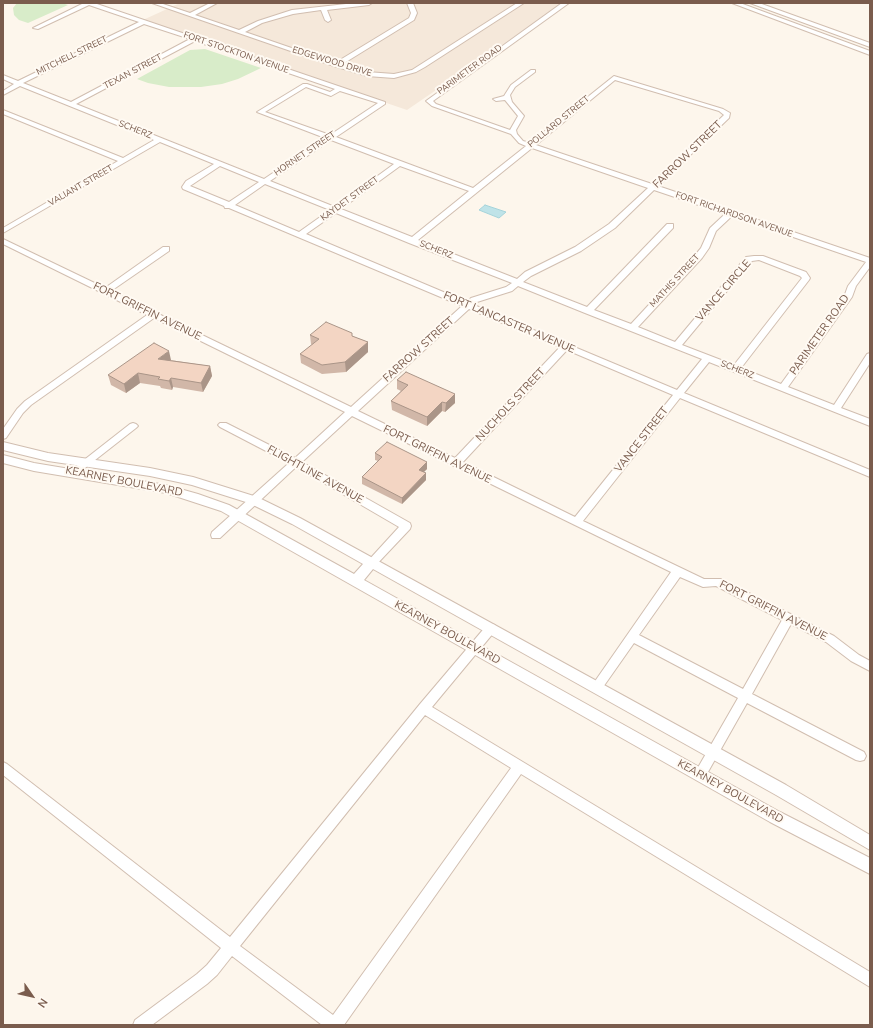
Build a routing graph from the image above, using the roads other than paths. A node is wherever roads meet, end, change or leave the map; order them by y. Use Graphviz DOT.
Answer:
graph roads {
  1 [pos="89,3"];
  2 [pos="155,3"];
  3 [pos="214,3"];
  4 [pos="368,3"];
  5 [pos="410,3"];
  6 [pos="521,3"];
  7 [pos="566,3"];
  8 [pos="735,3"];
  9 [pos="753,3"];
  10 [pos="323,8"];
  11 [pos="190,15"];
  12 [pos="328,20"];
  13 [pos="143,22"];
  14 [pos="36,28"];
  15 [pos="240,32"];
  16 [pos="195,39"];
  17 [pos="870,45"];
  18 [pos="870,53"];
  19 [pos="336,65"];
  20 [pos="533,71"];
  21 [pos="394,76"];
  22 [pos="3,77"];
  23 [pos="19,83"];
  24 [pos="395,84"];
  25 [pos="340,88"];
  26 [pos="3,93"];
  27 [pos="507,98"];
  28 [pos="496,99"];
  29 [pos="383,103"];
  30 [pos="71,104"];
  31 [pos="3,112"];
  32 [pos="726,113"];
  33 [pos="513,133"];
  34 [pos="330,138"];
  35 [pos="159,140"];
  36 [pos="530,146"];
  37 [pos="122,161"];
  38 [pos="220,163"];
  39 [pos="400,163"];
  40 [pos="265,181"];
  41 [pos="653,188"];
  42 [pos="475,191"];
  43 [pos="228,206"];
  44 [pos="335,210"];
  45 [pos="730,214"];
  46 [pos="670,226"];
  47 [pos="3,231"];
  48 [pos="300,235"];
  49 [pos="3,241"];
  50 [pos="412,241"];
  51 [pos="166,249"];
  52 [pos="870,261"];
  53 [pos="518,283"];
  54 [pos="105,291"];
  55 [pos="468,306"];
  56 [pos="588,311"];
  57 [pos="153,315"];
  58 [pos="632,328"];
  59 [pos="566,346"];
  60 [pos="676,346"];
  61 [pos="870,356"];
  62 [pos="707,358"];
  63 [pos="736,369"];
  64 [pos="783,388"];
  65 [pos="679,393"];
  66 [pos="836,409"];
  67 [pos="350,413"];
  68 [pos="870,423"];
  69 [pos="223,425"];
  70 [pos="133,426"];
  71 [pos="3,436"];
  72 [pos="3,446"];
  73 [pos="3,460"];
  74 [pos="295,462"];
  75 [pos="85,463"];
  76 [pos="456,463"];
  77 [pos="73,473"];
  78 [pos="870,474"];
  79 [pos="253,500"];
  80 [pos="238,515"];
  81 [pos="576,522"];
  82 [pos="216,535"];
  83 [pos="372,562"];
  84 [pos="678,571"];
  85 [pos="355,581"];
  86 [pos="789,618"];
  87 [pos="491,628"];
  88 [pos="632,637"];
  89 [pos="474,648"];
  90 [pos="869,663"];
  91 [pos="597,687"];
  92 [pos="745,696"];
  93 [pos="424,708"];
  94 [pos="713,752"];
  95 [pos="860,756"];
  96 [pos="520,767"];
  97 [pos="3,768"];
  98 [pos="700,775"];
  99 [pos="870,843"];
  100 [pos="870,866"];
  101 [pos="231,947"];
  102 [pos="870,980"];
  103 [pos="140,1025"];
  104 [pos="334,1025"];
  1 -- 13 [label="street, FORT STOCKTON AVENUE"];
  1 -- 14 [label="street"];
  2 -- 11 [label="street, EDGEWOOD DRIVE"];
  3 -- 11 [label="street"];
  4 -- 10 [label="street"];
  5 -- 19 [label="street"];
  6 -- 21 [label="street, EDGEWOOD DRIVE"];
  7 -- 33 [label="street, PARIMETER ROAD"];
  8 -- 18 [label="street"];
  9 -- 17 [label="street"];
  10 -- 12 [label="street"];
  10 -- 15 [label="street"];
  11 -- 15 [label="street, EDGEWOOD DRIVE"];
  13 -- 16 [label="street, FORT STOCKTON AVENUE"];
  13 -- 23 [label="street, MITCHELL STREET"];
  15 -- 19 [label="street, EDGEWOOD DRIVE"];
  16 -- 25 [label="street, FORT STOCKTON AVENUE"];
  16 -- 30 [label="street, TEXAN STREET"];
  19 -- 21 [label="street, EDGEWOOD DRIVE"];
  20 -- 27 [label="street"];
  21 -- 24 [label="street"];
  22 -- 23 [label="street, SCHERZ"];
  23 -- 26 [label="street, MITCHELL STREET"];
  23 -- 30 [label="street, SCHERZ"];
  25 -- 29 [label="street, FORT STOCKTON AVENUE"];
  25 -- 34 [label="street"];
  27 -- 28 [label="street"];
  27 -- 33 [label="street"];
  29 -- 34 [label="street, HORNET STREET"];
  30 -- 35 [label="street, SCHERZ"];
  31 -- 37 [label="street"];
  32 -- 36 [label="street, POLLARD STREET"];
  32 -- 41 [label="street, FARROW STREET"];
  33 -- 36 [label="street, FORT RICHARDSON AVENUE"];
  34 -- 39 [label="street"];
  34 -- 40 [label="street, HORNET STREET"];
  35 -- 37 [label="street, VALIANT STREET"];
  35 -- 38 [label="street, SCHERZ"];
  36 -- 41 [label="street, FORT RICHARDSON AVENUE"];
  36 -- 42 [label="street, POLLARD STREET"];
  37 -- 47 [label="street, VALIANT STREET"];
  38 -- 40 [label="street, SCHERZ"];
  38 -- 43 [label="street, FORT LANCASTER AVENUE"];
  39 -- 42 [label="street"];
  39 -- 44 [label="street, KAYDET STREET"];
  40 -- 43 [label="street, HORNET STREET"];
  40 -- 44 [label="street, SCHERZ"];
  41 -- 45 [label="street, FORT RICHARDSON AVENUE"];
  41 -- 53 [label="street, FARROW STREET"];
  42 -- 50 [label="street, POLLARD STREET"];
  43 -- 48 [label="street, FORT LANCASTER AVENUE"];
  44 -- 48 [label="street, KAYDET STREET"];
  44 -- 50 [label="street, SCHERZ"];
  45 -- 52 [label="street, FORT RICHARDSON AVENUE"];
  45 -- 58 [label="street, MATHIS STREET"];
  46 -- 56 [label="street"];
  48 -- 55 [label="street, FORT LANCASTER AVENUE"];
  49 -- 54 [label="street, FORT GRIFFIN AVENUE"];
  50 -- 53 [label="street, SCHERZ"];
  51 -- 54 [label="street"];
  52 -- 64 [label="street, PARIMETER ROAD"];
  53 -- 55 [label="street, FARROW STREET"];
  53 -- 56 [label="street, SCHERZ"];
  54 -- 57 [label="street, FORT GRIFFIN AVENUE"];
  55 -- 59 [label="street, FORT LANCASTER AVENUE"];
  55 -- 67 [label="street, FARROW STREET"];
  56 -- 58 [label="street, SCHERZ"];
  57 -- 67 [label="street, FORT GRIFFIN AVENUE"];
  57 -- 71 [label="street"];
  58 -- 60 [label="street, SCHERZ"];
  59 -- 65 [label="street, FORT LANCASTER AVENUE"];
  59 -- 76 [label="street, NUCHOLS STREET"];
  60 -- 62 [label="street, SCHERZ"];
  60 -- 63 [label="street, VANCE CIRCLE"];
  61 -- 66 [label="street"];
  62 -- 63 [label="street, SCHERZ"];
  62 -- 65 [label="street, VANCE STREET"];
  63 -- 64 [label="street, SCHERZ"];
  64 -- 66 [label="street, SCHERZ"];
  65 -- 78 [label="street, FORT LANCASTER AVENUE"];
  65 -- 81 [label="street, VANCE STREET"];
  66 -- 68 [label="street, SCHERZ"];
  67 -- 74 [label="street, FARROW STREET"];
  67 -- 76 [label="street, FORT GRIFFIN AVENUE"];
  69 -- 74 [label="street, FLIGHTLINE AVENUE"];
  70 -- 75 [label="street"];
  72 -- 75 [label="street, KEARNEY BOULEVARD"];
  73 -- 77 [label="street, KEARNEY BOULEVARD"];
  74 -- 79 [label="street, FARROW STREET"];
  74 -- 83 [label="street, FLIGHTLINE AVENUE"];
  75 -- 77 [label="street"];
  75 -- 79 [label="street, KEARNEY BOULEVARD"];
  76 -- 81 [label="street, FORT GRIFFIN AVENUE"];
  77 -- 80 [label="street, KEARNEY BOULEVARD"];
  79 -- 80 [label="street, FARROW STREET"];
  79 -- 83 [label="street, KEARNEY BOULEVARD"];
  80 -- 82 [label="street, FARROW STREET"];
  80 -- 85 [label="street, KEARNEY BOULEVARD"];
  81 -- 84 [label="street, FORT GRIFFIN AVENUE"];
  83 -- 85 [label="street"];
  83 -- 87 [label="street, KEARNEY BOULEVARD"];
  84 -- 86 [label="street, FORT GRIFFIN AVENUE"];
  84 -- 88 [label="street"];
  85 -- 89 [label="street, KEARNEY BOULEVARD"];
  86 -- 90 [label="street, FORT GRIFFIN AVENUE"];
  86 -- 92 [label="street"];
  87 -- 89 [label="street"];
  87 -- 91 [label="street, KEARNEY BOULEVARD"];
  88 -- 91 [label="street"];
  88 -- 92 [label="street"];
  89 -- 93 [label="street"];
  89 -- 98 [label="street, KEARNEY BOULEVARD"];
  91 -- 94 [label="street, KEARNEY BOULEVARD"];
  92 -- 94 [label="street"];
  92 -- 95 [label="street"];
  93 -- 96 [label="street"];
  93 -- 101 [label="street"];
  94 -- 98 [label="street"];
  94 -- 99 [label="street, KEARNEY BOULEVARD"];
  96 -- 102 [label="street"];
  96 -- 104 [label="street"];
  97 -- 101 [label="street"];
  98 -- 100 [label="street, KEARNEY BOULEVARD"];
  101 -- 103 [label="street"];
  101 -- 104 [label="street"];
}
